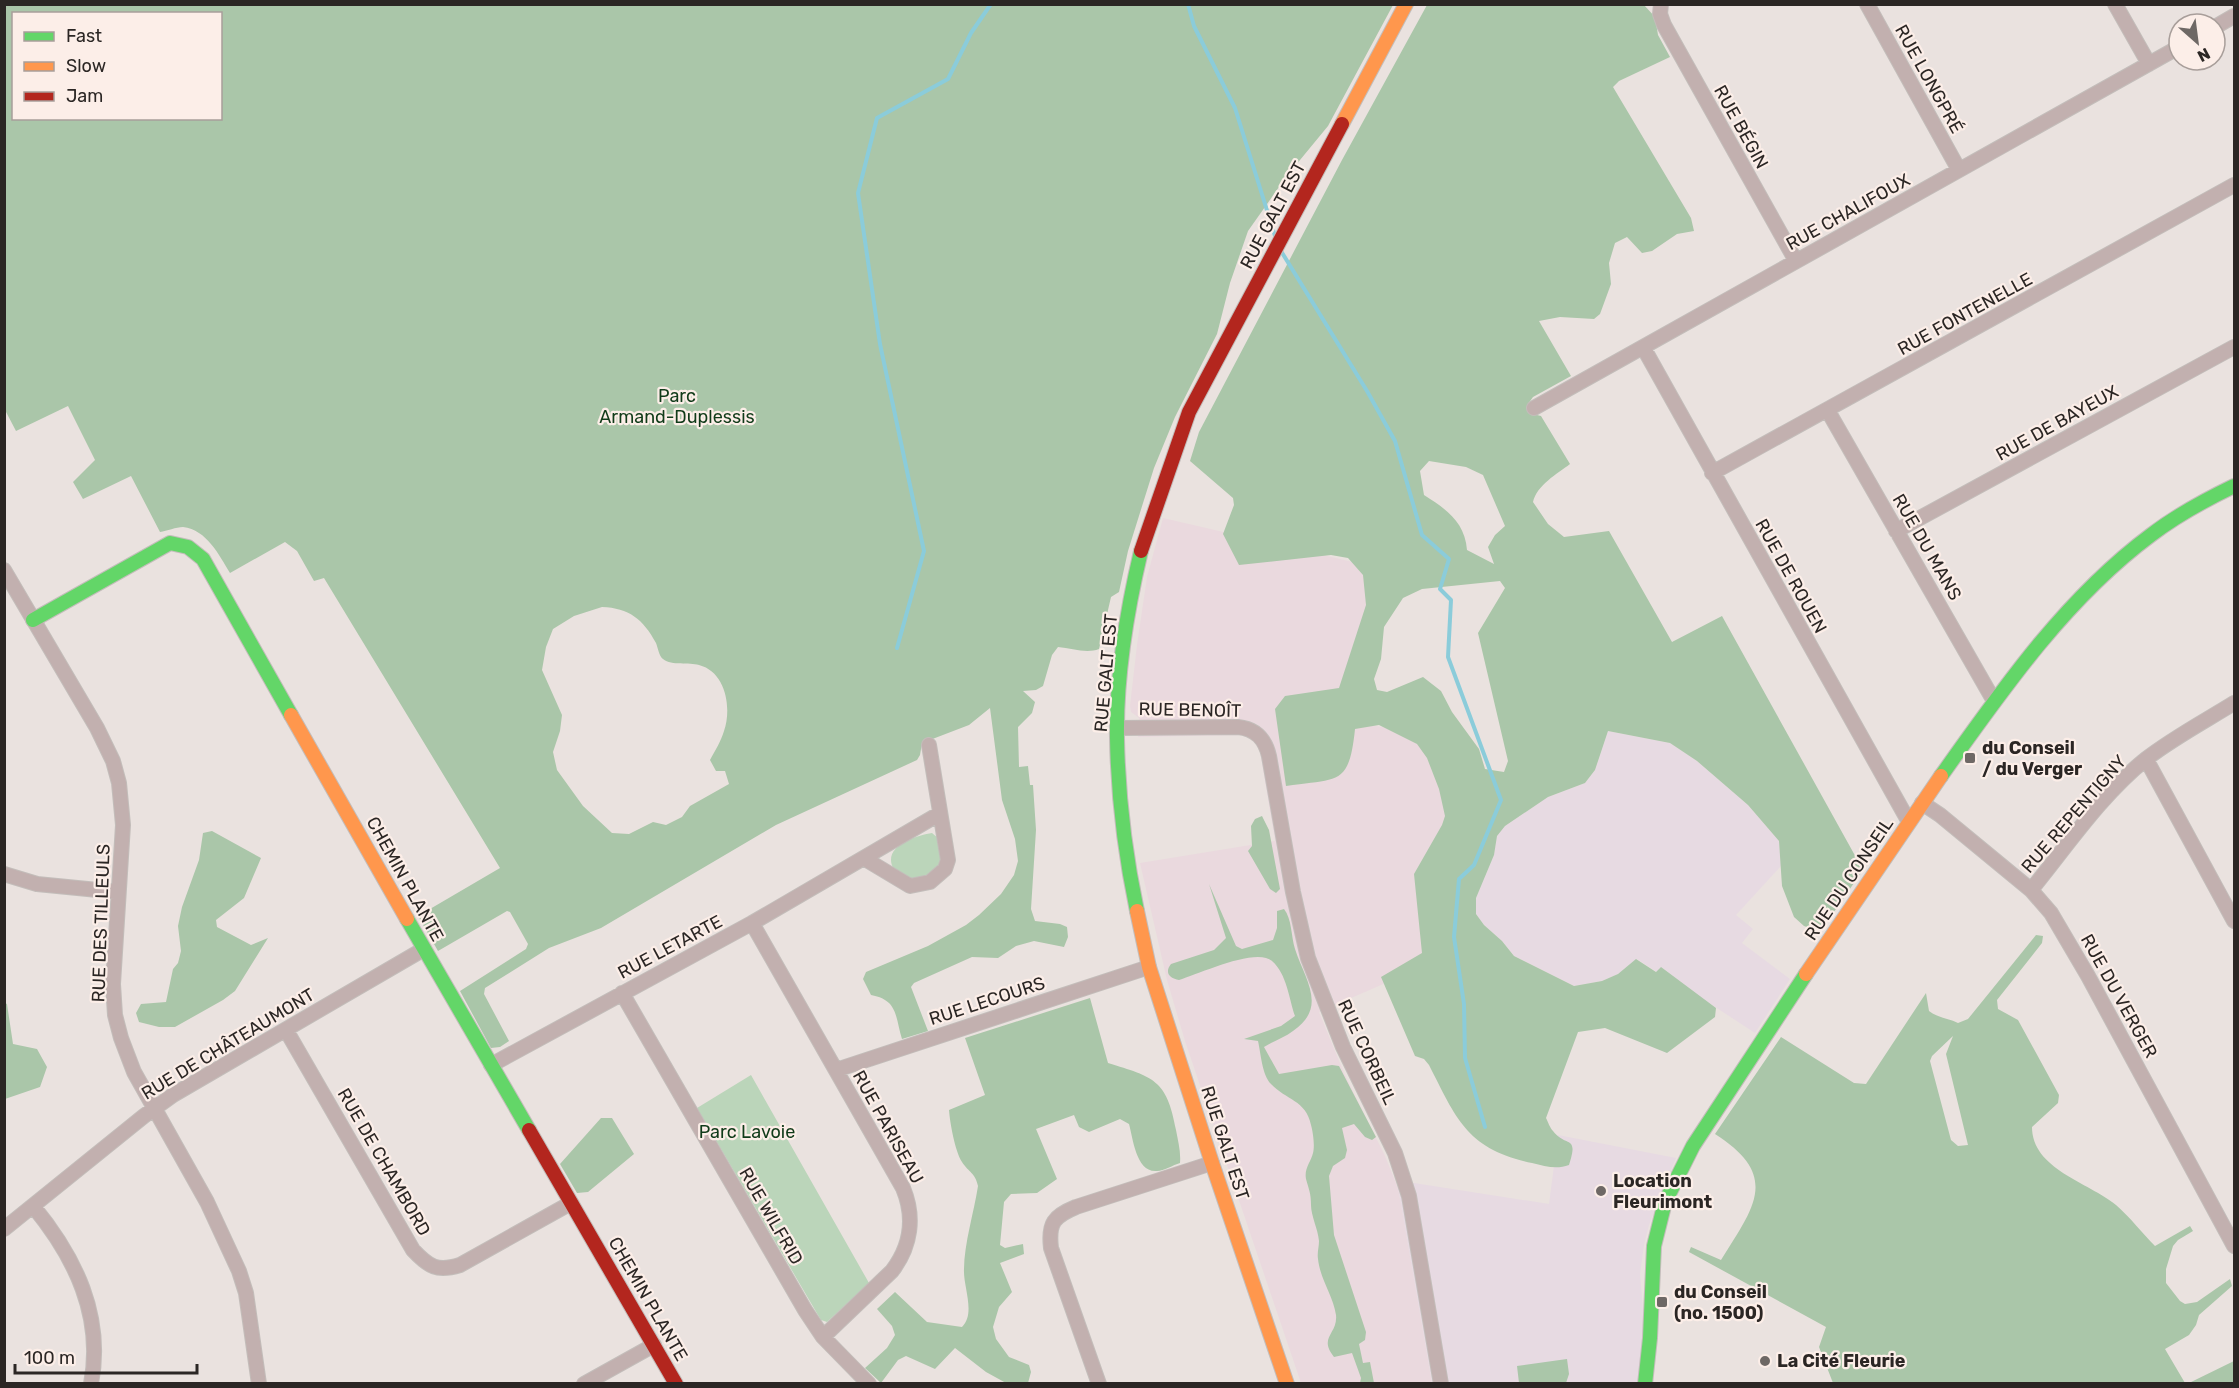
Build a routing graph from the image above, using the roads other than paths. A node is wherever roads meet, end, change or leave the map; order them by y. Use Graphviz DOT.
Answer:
graph roads {
  1 [pos="1406,4"];
  2 [pos="1867,4"];
  3 [pos="2115,4"];
  4 [pos="1660,6"];
  5 [pos="2167,54"];
  6 [pos="2149,64"];
  7 [pos="1959,170"];
  8 [pos="2235,184"];
  9 [pos="1796,261"];
  10 [pos="1643,347"];
  11 [pos="2235,347"];
  12 [pos="1534,408"];
  13 [pos="1828,411"];
  14 [pos="1712,473"];
  15 [pos="2235,486"];
  16 [pos="1896,531"];
  17 [pos="4,570"];
  18 [pos="33,620"];
  19 [pos="1994,701"];
  20 [pos="2235,703"];
  21 [pos="1117,728"];
  22 [pos="1260,736"];
  23 [pos="929,745"];
  24 [pos="2146,759"];
  25 [pos="1922,803"];
  26 [pos="939,813"];
  27 [pos="1909,822"];
  28 [pos="865,859"];
  29 [pos="4,874"];
  30 [pos="2031,890"];
  31 [pos="118,892"];
  32 [pos="2235,921"];
  33 [pos="752,923"];
  34 [pos="424,949"];
  35 [pos="1149,967"];
  36 [pos="622,993"];
  37 [pos="286,1029"];
  38 [pos="491,1065"];
  39 [pos="836,1070"];
  40 [pos="153,1109"];
  41 [pos="1212,1163"];
  42 [pos="571,1203"];
  43 [pos="33,1206"];
  44 [pos="4,1229"];
  45 [pos="2235,1246"];
  46 [pos="823,1337"];
  47 [pos="654,1345"];
  48 [pos="91,1383"];
  49 [pos="259,1383"];
  50 [pos="584,1383"];
  51 [pos="676,1383"];
  52 [pos="869,1383"];
  53 [pos="1099,1383"];
  54 [pos="1287,1383"];
  55 [pos="1441,1383"];
  56 [pos="1645,1383"];
  1 -- 21 [label="street, RUE GALT EST"];
  2 -- 7 [label="street, RUE LONGPRÉ"];
  3 -- 6 [label="street"];
  4 -- 9 [label="street, RUE BÉGIN"];
  5 -- 6 [label="street, RUE CHALIFOUX"];
  6 -- 7 [label="street, RUE CHALIFOUX"];
  7 -- 9 [label="street, RUE CHALIFOUX"];
  8 -- 13 [label="street, RUE FONTENELLE"];
  9 -- 10 [label="street, RUE CHALIFOUX"];
  10 -- 12 [label="street, RUE CHALIFOUX"];
  10 -- 14 [label="street, RUE DE ROUEN"];
  11 -- 16 [label="street, RUE DE BAYEUX"];
  13 -- 14 [label="street, RUE FONTENELLE"];
  13 -- 16 [label="street, RUE DU MANS"];
  14 -- 27 [label="street, RUE DE ROUEN"];
  15 -- 19 [label="street, RUE DU CONSEIL"];
  16 -- 19 [label="street, RUE DU MANS"];
  17 -- 18 [label="street, RUE DES TILLEULS"];
  18 -- 31 [label="street, RUE DES TILLEULS"];
  18 -- 34 [label="street, CHEMIN PLANTE"];
  19 -- 25 [label="street, RUE DU CONSEIL"];
  20 -- 24 [label="street, RUE REPENTIGNY"];
  21 -- 22 [label="street, RUE BENOÎT"];
  21 -- 35 [label="street, RUE GALT EST"];
  22 -- 55 [label="street, RUE CORBEIL"];
  23 -- 26 [label="street"];
  24 -- 30 [label="street, RUE REPENTIGNY"];
  24 -- 32 [label="street"];
  25 -- 27 [label="street, RUE DU CONSEIL"];
  25 -- 30 [label="street, RUE DU VERGER"];
  26 -- 28 [label="street, RUE LETARTE"];
  26 -- 28 [label="street"];
  27 -- 56 [label="street, RUE DU CONSEIL"];
  28 -- 33 [label="street, RUE LETARTE"];
  29 -- 31 [label="street"];
  30 -- 45 [label="street, RUE DU VERGER"];
  31 -- 40 [label="street, RUE DES TILLEULS"];
  33 -- 36 [label="street, RUE LETARTE"];
  33 -- 39 [label="street, RUE PARISEAU"];
  34 -- 37 [label="street, RUE DE CHÂTEAUMONT"];
  34 -- 38 [label="street, CHEMIN PLANTE"];
  35 -- 39 [label="street, RUE LECOURS"];
  35 -- 41 [label="street, RUE GALT EST"];
  36 -- 38 [label="street, RUE LETARTE"];
  36 -- 46 [label="street, RUE WILFRID"];
  37 -- 40 [label="street, RUE DE CHÂTEAUMONT"];
  37 -- 42 [label="street, RUE DE CHAMBORD"];
  38 -- 42 [label="street, CHEMIN PLANTE"];
  39 -- 46 [label="street, RUE PARISEAU"];
  40 -- 43 [label="street, RUE DE CHÂTEAUMONT"];
  40 -- 49 [label="street, RUE DES TILLEULS"];
  41 -- 53 [label="street"];
  41 -- 54 [label="street, RUE GALT EST"];
  42 -- 47 [label="street, CHEMIN PLANTE"];
  43 -- 44 [label="street, RUE DE CHÂTEAUMONT"];
  43 -- 48 [label="street"];
  46 -- 52 [label="street, RUE WILFRID"];
  47 -- 50 [label="street"];
  47 -- 51 [label="street, CHEMIN PLANTE"];
}
